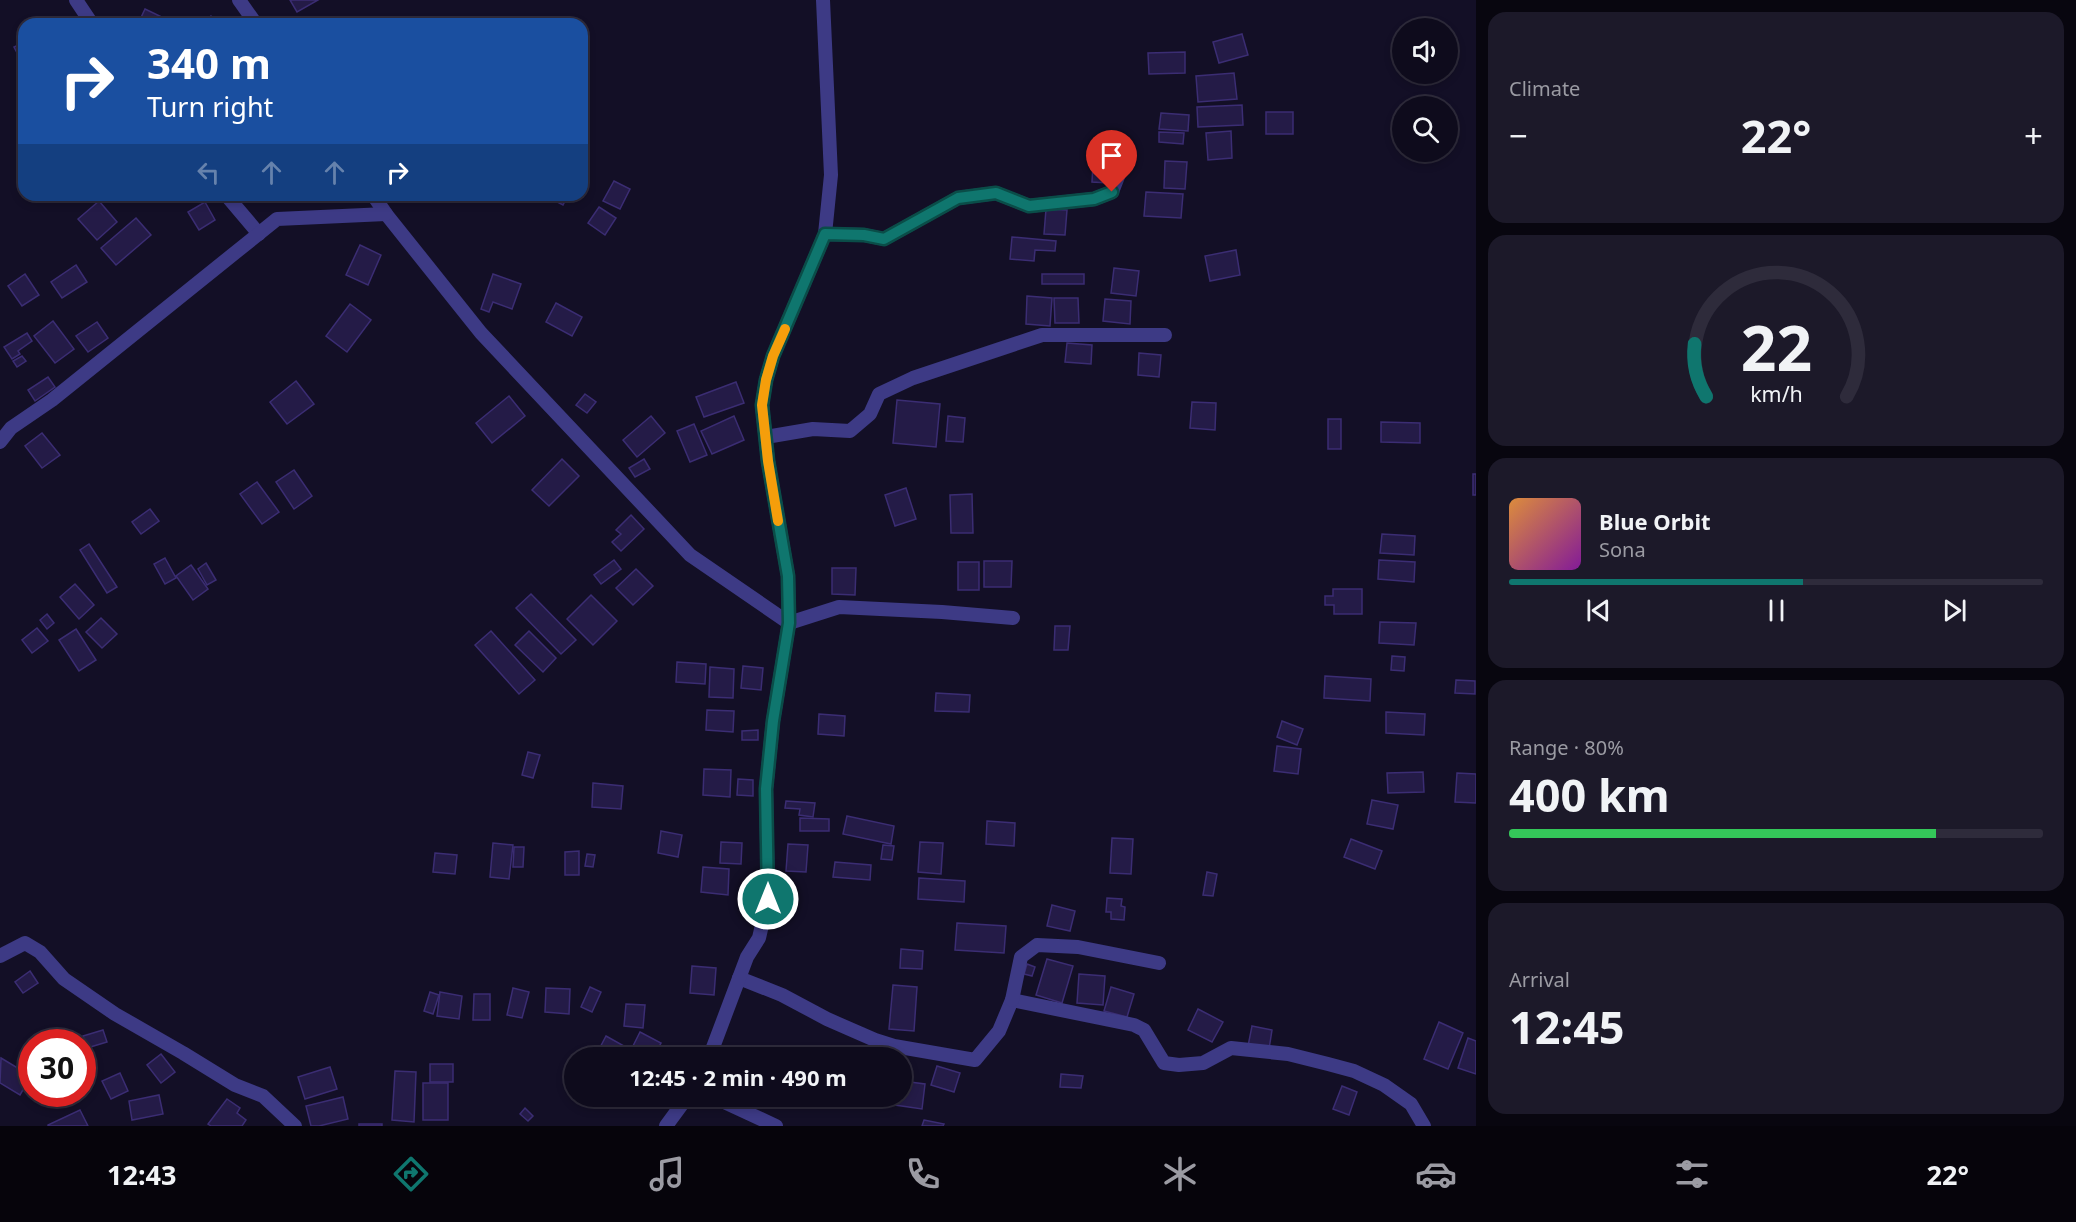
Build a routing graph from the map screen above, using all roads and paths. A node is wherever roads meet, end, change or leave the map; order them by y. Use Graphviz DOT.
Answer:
graph roads {
  1 [pos="76,0"];
  2 [pos="239,0"];
  3 [pos="823,0"];
  4 [pos="88,18"];
  5 [pos="252,18"];
  6 [pos="1123,164"];
  7 [pos="231,201"];
  8 [pos="377,201"];
  9 [pos="386,214"];
  10 [pos="259,234"];
  11 [pos="825,234"];
  12 [pos="1165,335"];
  13 [pos="766,437"];
  14 [pos="0,442"];
  15 [pos="1013,618"];
  16 [pos="789,623"];
  17 [pos="0,956"];
  18 [pos="1159,963"];
  19 [pos="739,978"];
  20 [pos="1012,1000"];
  21 [pos="714,1047"];
  22 [pos="680,1107"];
  23 [pos="735,1107"];
  24 [pos="295,1126"];
  25 [pos="666,1126"];
  26 [pos="776,1126"];
  27 [pos="1424,1126"];
  1 -- 4 [label="street"];
  2 -- 5 [label="street"];
  3 -- 11 [label="street"];
  6 -- 11 [label="street"];
  7 -- 10 [label="street"];
  8 -- 9 [label="street"];
  9 -- 10 [label="street"];
  9 -- 16 [label="street"];
  10 -- 14 [label="street"];
  11 -- 13 [label="street"];
  12 -- 13 [label="street"];
  13 -- 16 [label="street"];
  15 -- 16 [label="street"];
  16 -- 19 [label="street"];
  17 -- 24 [label="street"];
  18 -- 20 [label="street"];
  19 -- 20 [label="street"];
  19 -- 21 [label="street"];
  20 -- 27 [label="street"];
  22 -- 25 [label="street"];
  23 -- 26 [label="street"];
}
